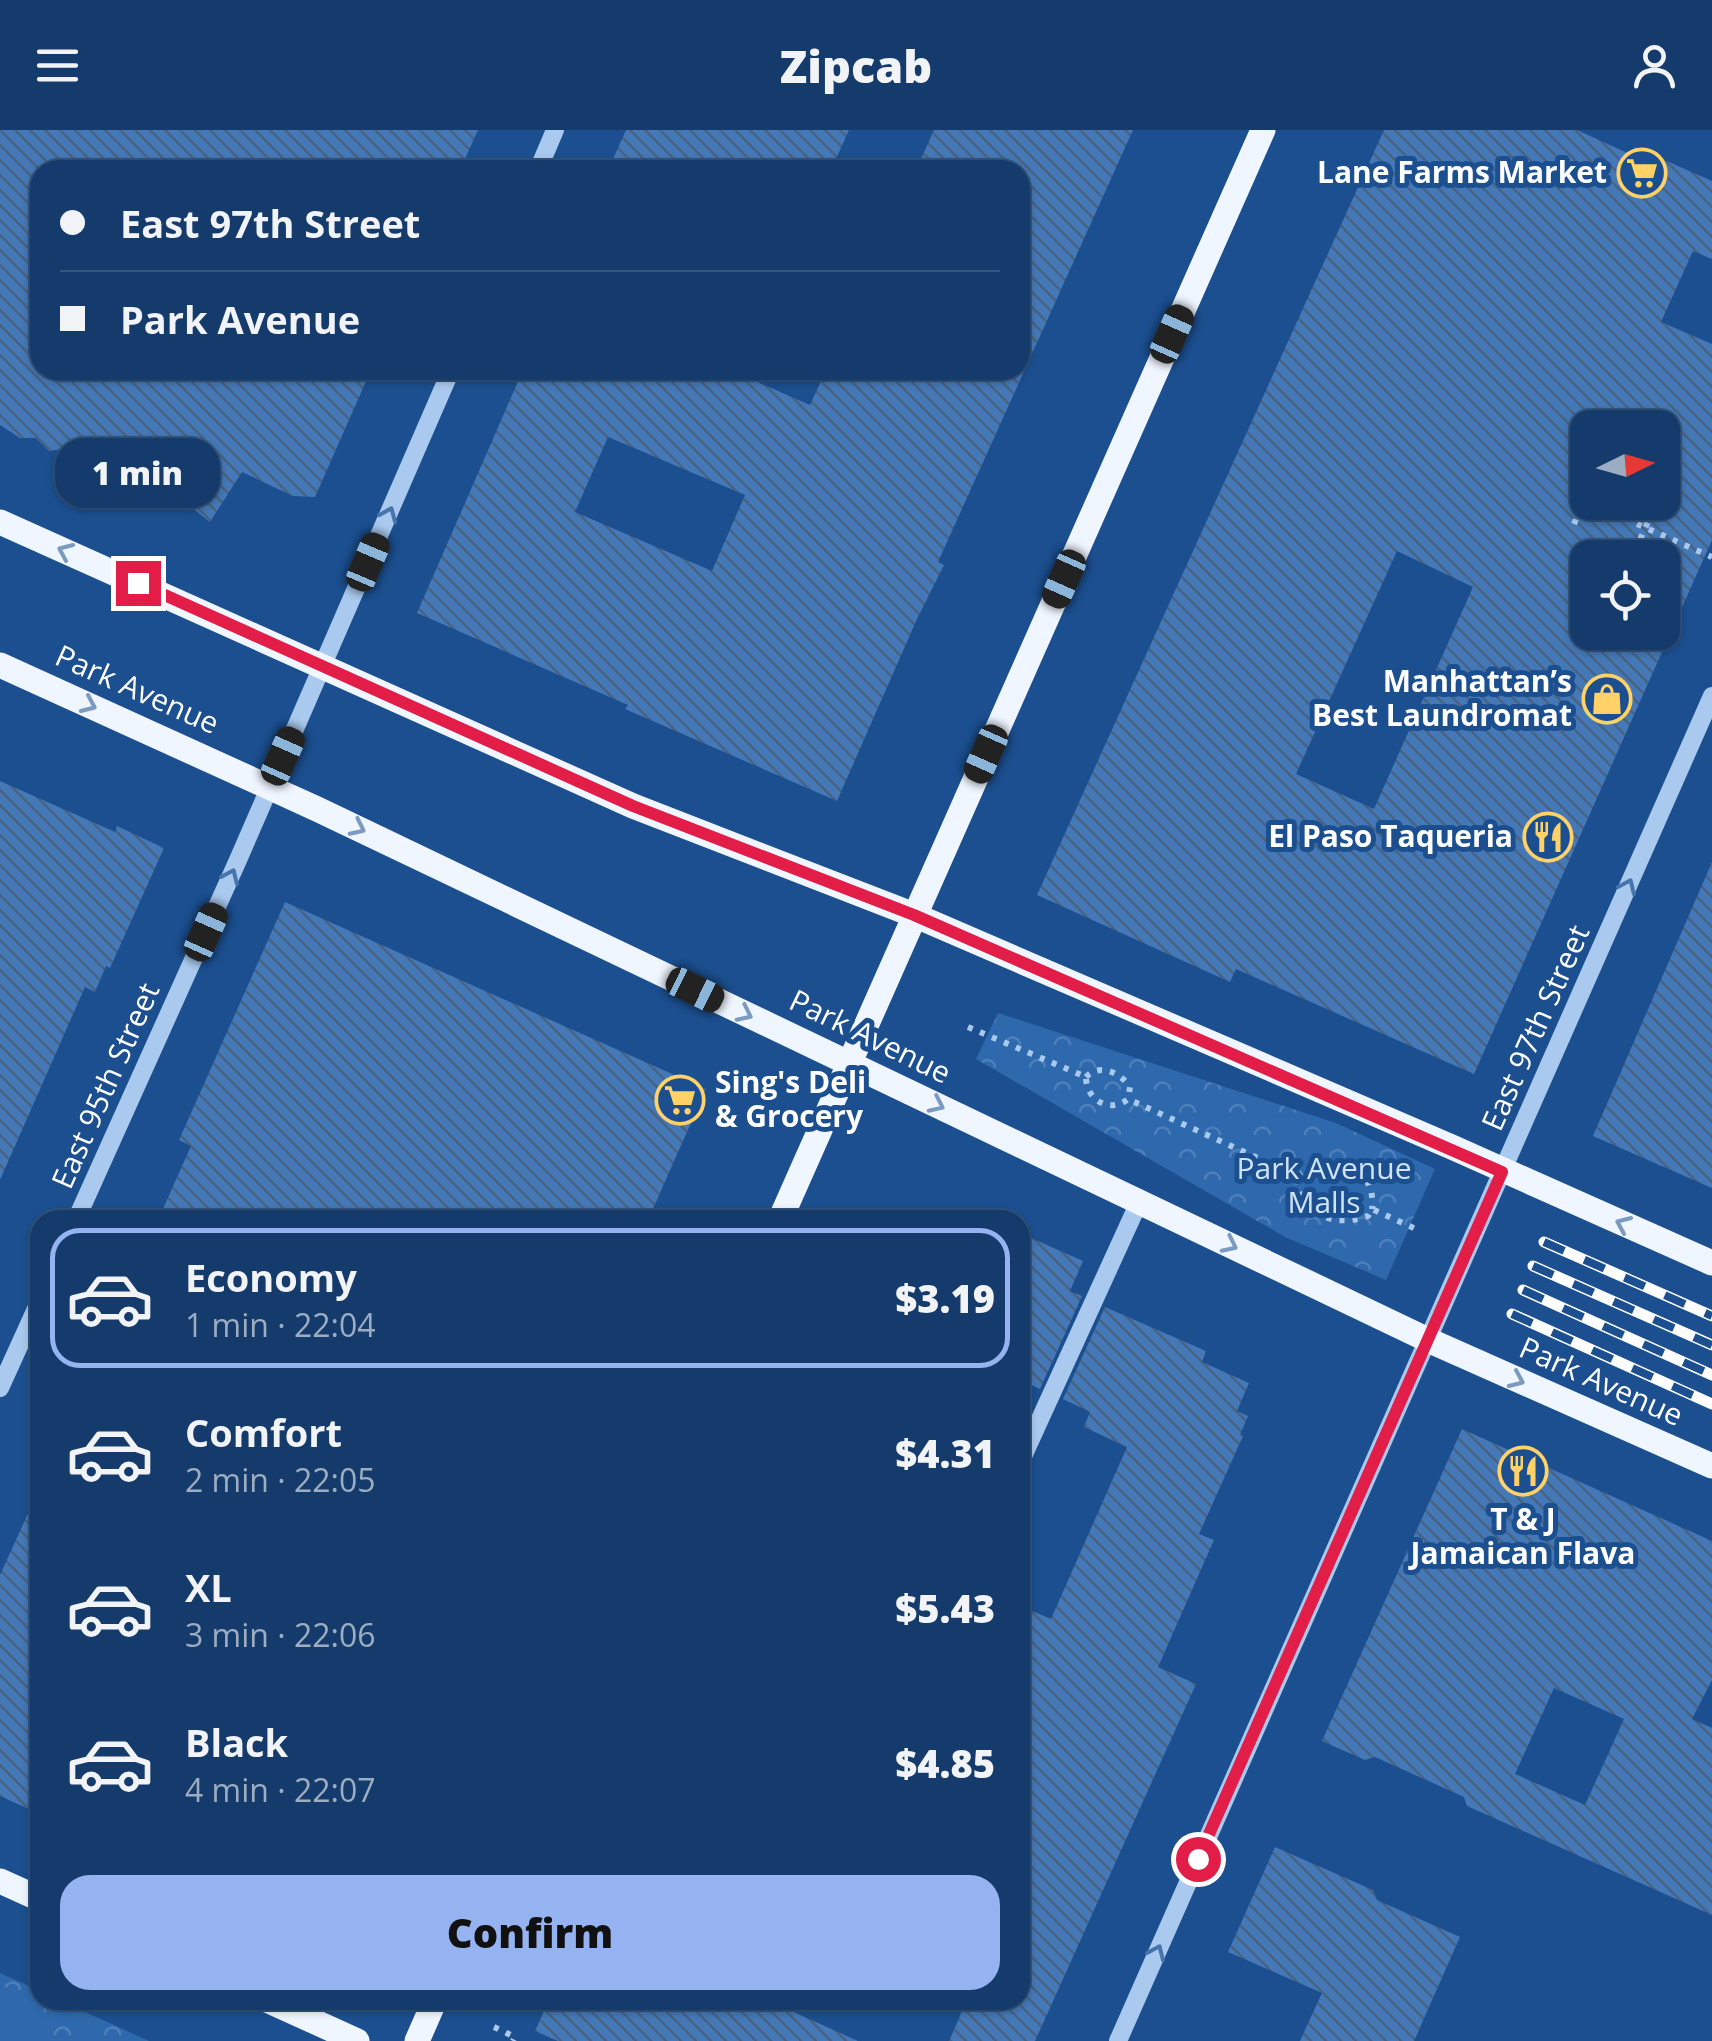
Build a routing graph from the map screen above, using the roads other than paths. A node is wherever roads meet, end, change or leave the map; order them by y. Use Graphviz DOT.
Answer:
graph roads {
  1 [pos="556,130"];
  2 [pos="1263,130"];
  3 [pos="542,160"];
  4 [pos="447,380"];
  5 [pos="0,522"];
  6 [pos="0,665"];
  7 [pos="323,667"];
  8 [pos="1712,696"];
  9 [pos="270,786"];
  10 [pos="914,915"];
  11 [pos="849,1064"];
  12 [pos="1502,1172"];
  13 [pos="1139,1202"];
  14 [pos="80,1210"];
  15 [pos="784,1210"];
  16 [pos="1712,1263"];
  17 [pos="30,1322"];
  18 [pos="1428,1340"];
  19 [pos="0,1388"];
  20 [pos="1030,1441"];
  21 [pos="1712,1466"];
  22 [pos="0,1881"];
  23 [pos="30,1894"];
  24 [pos="289,2010"];
  25 [pos="431,2010"];
  26 [pos="357,2041"];
  27 [pos="417,2041"];
  28 [pos="1118,2041"];
  1 -- 3 [label="street"];
  2 -- 10 [label="main road"];
  7 -- 4 [label="street, East 95th Street, one-way"];
  7 -- 5 [label="main road, one-way"];
  6 -- 9 [label="main road, Park Avenue, one-way"];
  7 -- 9 [label="street, East 95th Street"];
  7 -- 10 [label="main road"];
  12 -- 8 [label="street, East 97th Street, one-way"];
  9 -- 11 [label="main road, Park Avenue, one-way"];
  14 -- 9 [label="street, East 95th Street, one-way"];
  10 -- 11 [label="main road"];
  10 -- 12 [label="main road"];
  11 -- 13 [label="main road, Park Avenue, one-way"];
  11 -- 15 [label="main road"];
  16 -- 12 [label="main road, one-way"];
  12 -- 18 [label="street, East 97th Street"];
  13 -- 18 [label="main road, Park Avenue, one-way"];
  13 -- 20 [label="street"];
  17 -- 19 [label="street"];
  18 -- 21 [label="main road, Park Avenue, one-way"];
  28 -- 18 [label="street, East 97th Street, one-way"];
  22 -- 23 [label="main road"];
  24 -- 26 [label="main road"];
  25 -- 27 [label="main road"];
}
